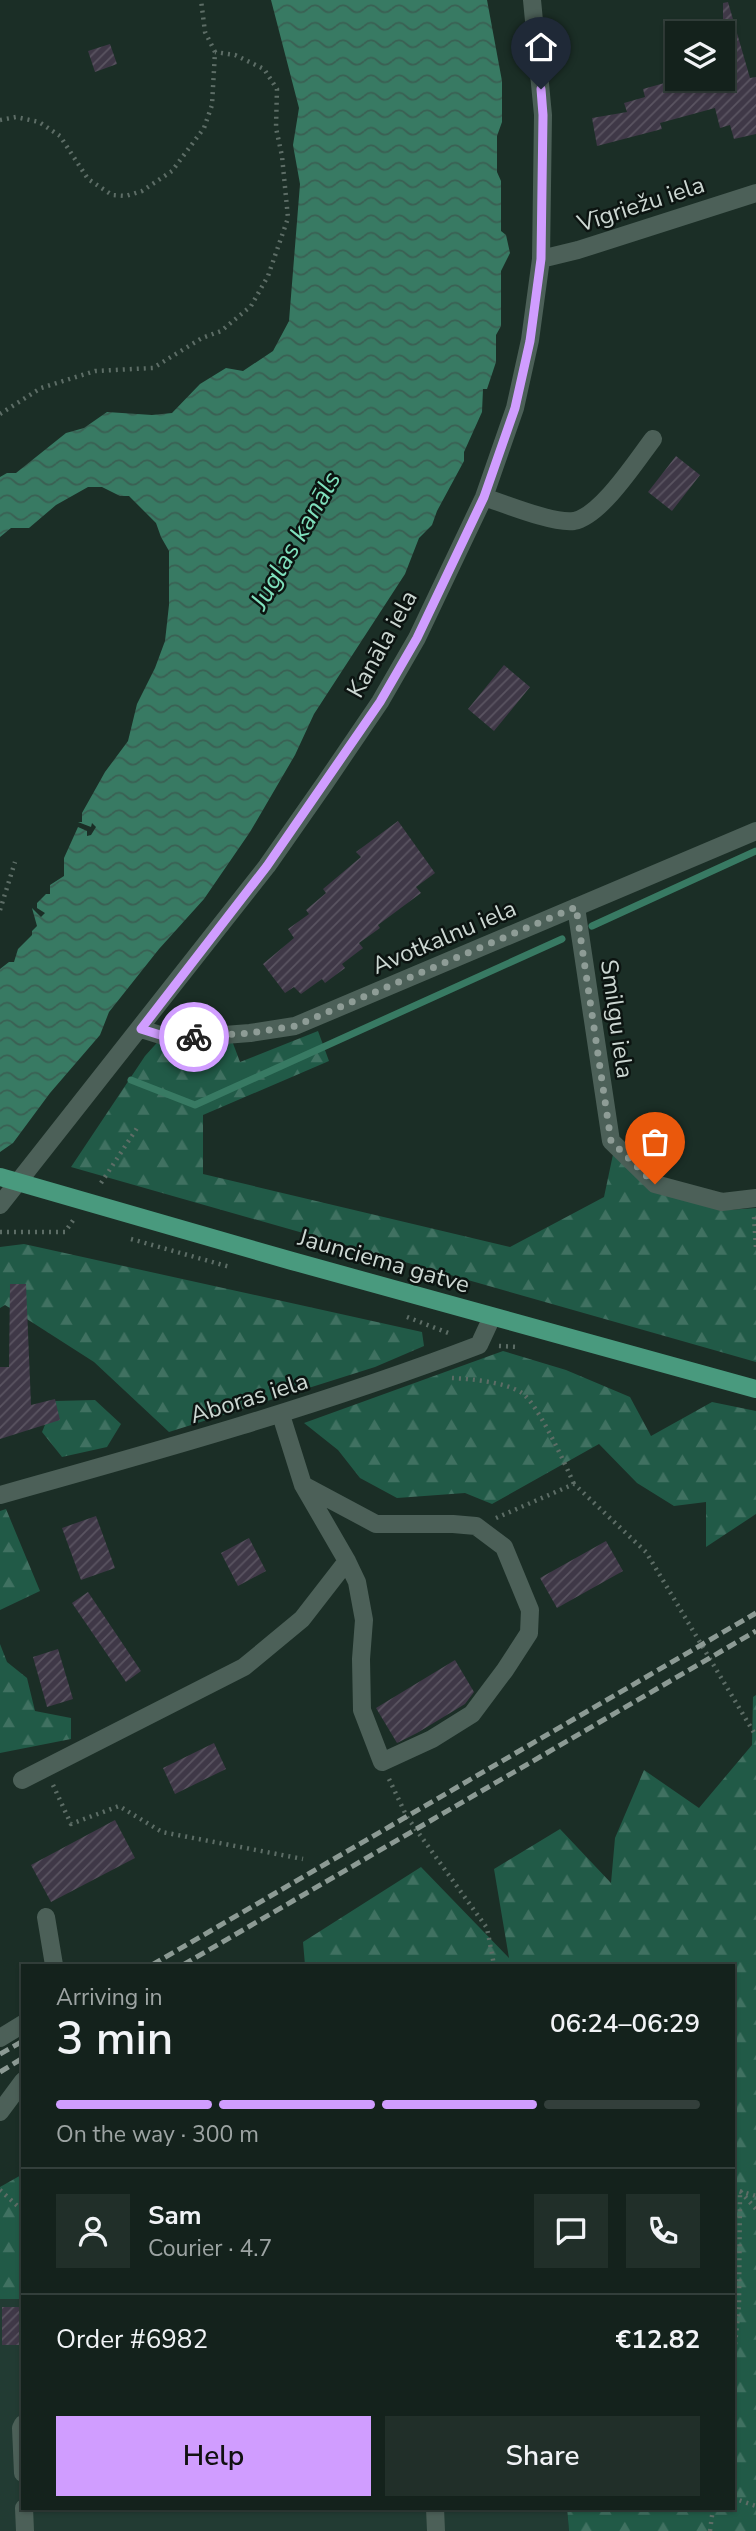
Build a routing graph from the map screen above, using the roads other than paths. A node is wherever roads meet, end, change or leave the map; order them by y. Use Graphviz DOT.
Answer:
graph roads {
  1 [pos="531,0"];
  2 [pos="756,193"];
  3 [pos="541,259"];
  4 [pos="653,439"];
  5 [pos="484,497"];
  6 [pos="756,831"];
  7 [pos="576,907"];
  8 [pos="141,1029"];
  9 [pos="0,1177"];
  10 [pos="755,1198"];
  11 [pos="0,1205"];
  12 [pos="492,1317"];
  13 [pos="756,1389"];
  14 [pos="281,1415"];
  15 [pos="303,1485"];
  16 [pos="0,1496"];
  17 [pos="347,1561"];
  18 [pos="22,1780"];
  19 [pos="46,1917"];
  20 [pos="54,1964"];
  21 [pos="21,2025"];
  22 [pos="0,2038"];
  23 [pos="21,2084"];
  24 [pos="0,2112"];
  25 [pos="24,2510"];
  26 [pos="435,2510"];
  27 [pos="25,2531"];
  28 [pos="436,2531"];
  1 -- 3 [label="street, Kanāla iela"];
  2 -- 3 [label="street, Vīgriežu iela"];
  3 -- 5 [label="street, Kanāla iela"];
  4 -- 5 [label="street"];
  5 -- 8 [label="street, Kanāla iela"];
  6 -- 7 [label="street, Avotkalnu iela"];
  7 -- 8 [label="street, Avotkalnu iela"];
  7 -- 10 [label="street, Smilgu iela"];
  8 -- 11 [label="street, Kanāla iela"];
  9 -- 12 [label="main road, Jaunciema gatve"];
  12 -- 13 [label="main road, Jaunciema gatve"];
  12 -- 14 [label="street, Aboras iela"];
  14 -- 15 [label="street"];
  14 -- 16 [label="street, Aboras iela"];
  15 -- 17 [label="street"];
  15 -- 17 [label="street"];
  17 -- 18 [label="street"];
  19 -- 20 [label="street"];
  21 -- 22 [label="street"];
  23 -- 24 [label="street"];
  25 -- 27 [label="street"];
  26 -- 28 [label="street"];
}
